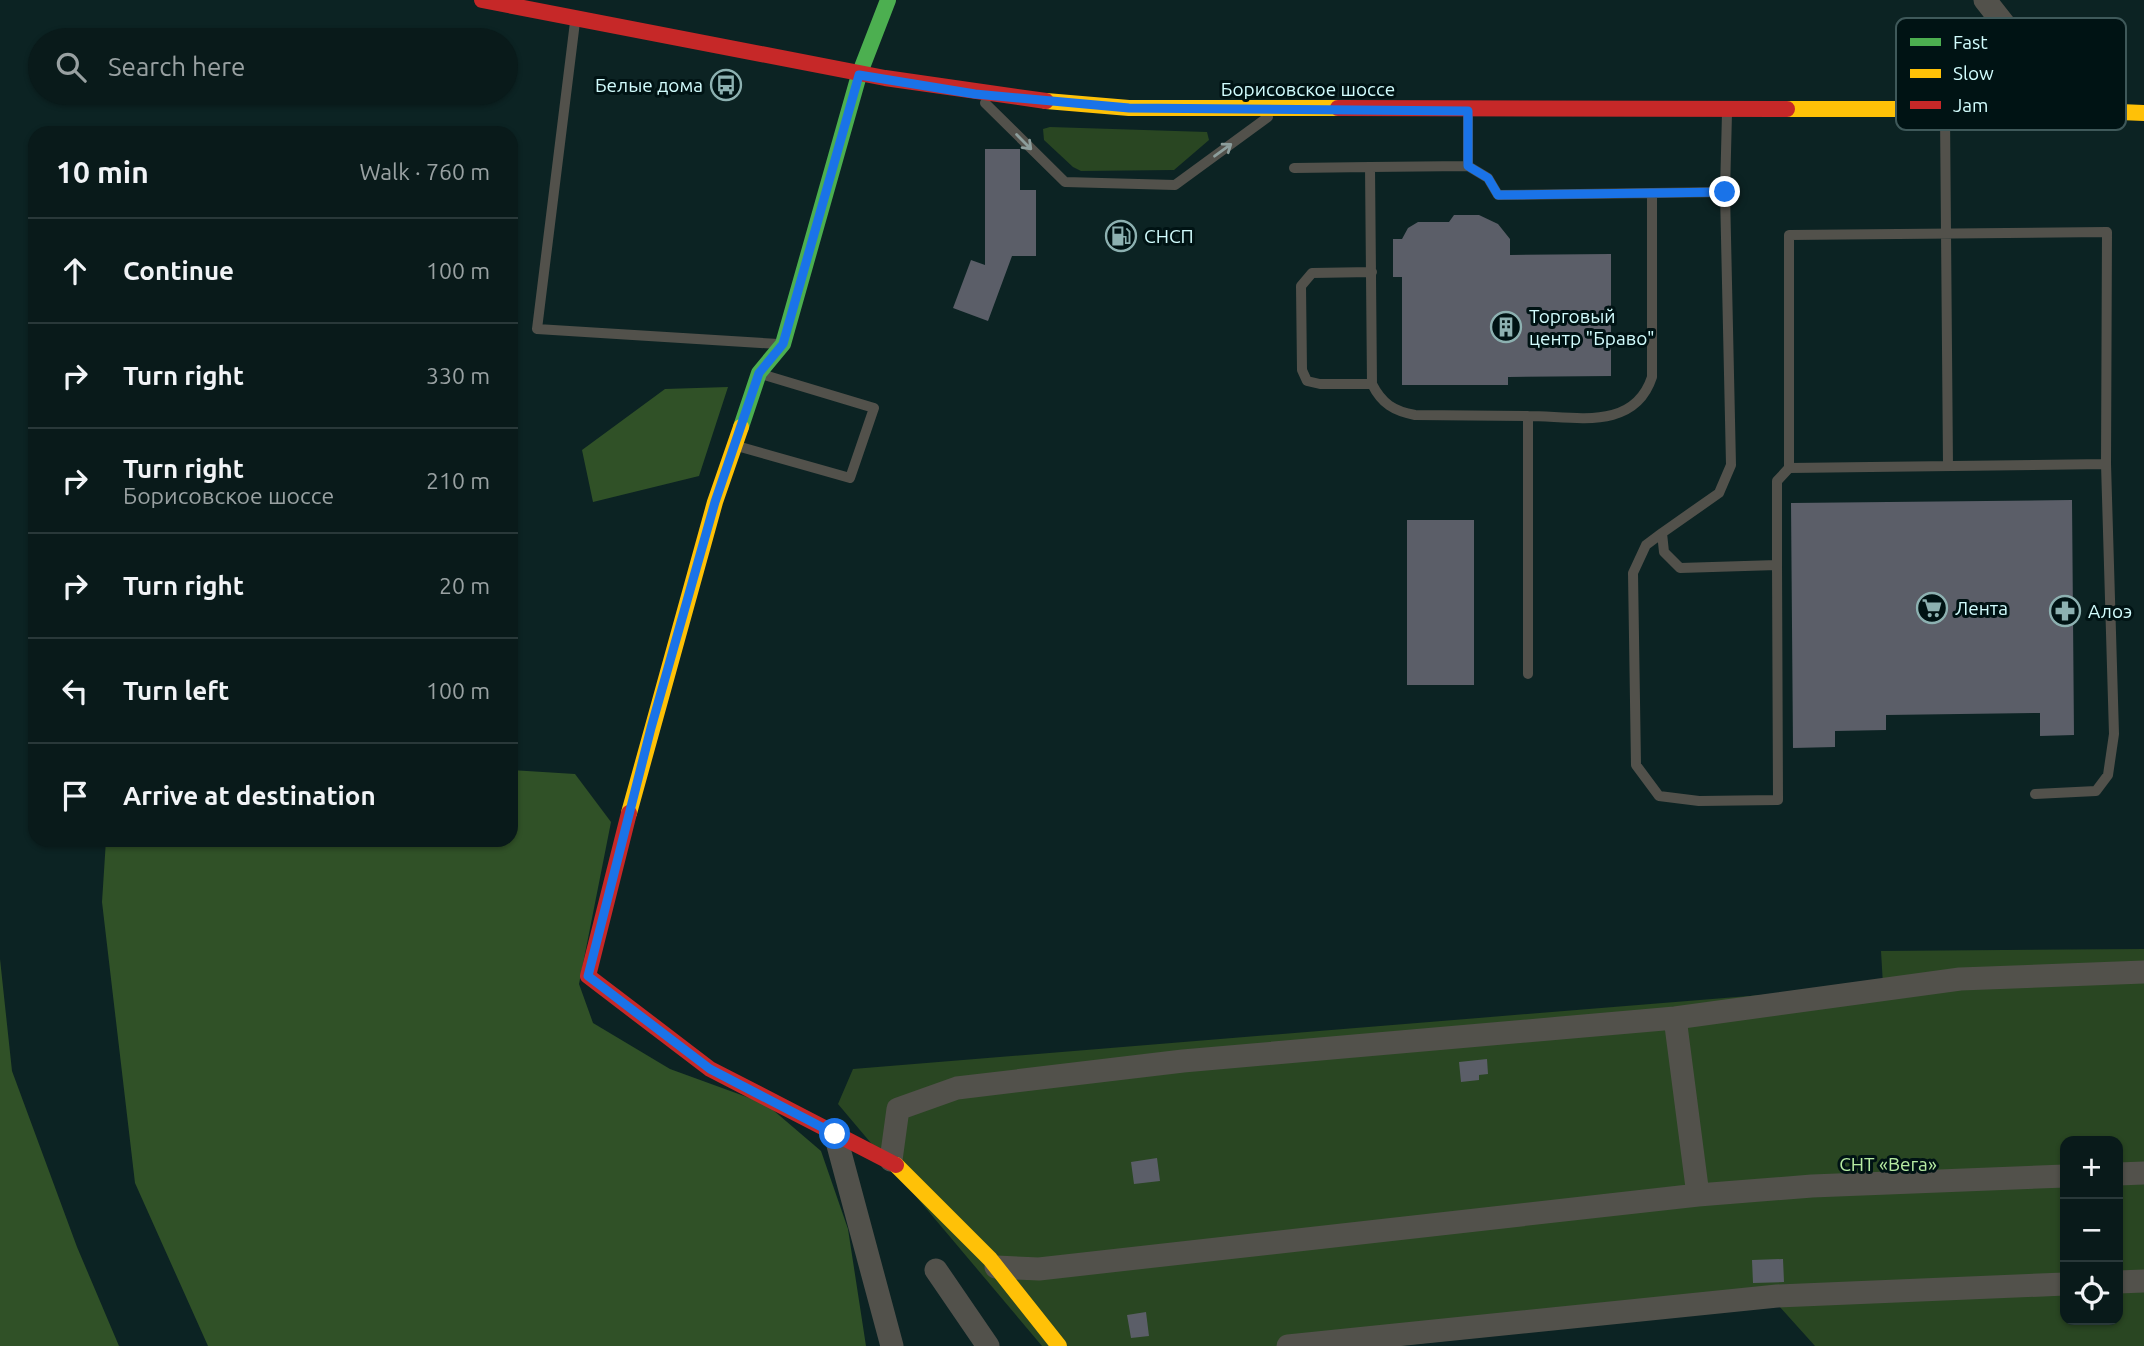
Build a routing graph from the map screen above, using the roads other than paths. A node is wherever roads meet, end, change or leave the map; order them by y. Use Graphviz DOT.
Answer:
graph roads {
  1 [pos="482,0"];
  2 [pos="888,0"];
  3 [pos="1985,0"];
  4 [pos="575,15"];
  5 [pos="1999,18"];
  6 [pos="859,75"];
  7 [pos="975,94"];
  8 [pos="1279,109"];
  9 [pos="1896,109"];
  10 [pos="1727,110"];
  11 [pos="1468,111"];
  12 [pos="2126,112"];
  13 [pos="2144,113"];
  14 [pos="1945,130"];
  15 [pos="1468,166"];
  16 [pos="1370,167"];
  17 [pos="1294,168"];
  18 [pos="1725,192"];
  19 [pos="1652,193"];
  20 [pos="1946,233"];
  21 [pos="1371,272"];
  22 [pos="783,344"];
  23 [pos="759,373"];
  24 [pos="1373,384"];
  25 [pos="1528,416"];
  26 [pos="736,446"];
  27 [pos="2106,464"];
  28 [pos="1948,466"];
  29 [pos="1788,468"];
  30 [pos="1662,533"];
  31 [pos="1776,565"];
  32 [pos="1528,674"];
  33 [pos="2035,794"];
  34 [pos="2144,972"];
  35 [pos="1675,1018"];
  36 [pos="835,1134"];
  37 [pos="891,1160"];
  38 [pos="2144,1173"];
  39 [pos="2123,1174"];
  40 [pos="2060,1176"];
  41 [pos="1698,1195"];
  42 [pos="996,1268"];
  43 [pos="936,1270"];
  44 [pos="2144,1281"];
  45 [pos="2123,1282"];
  46 [pos="2060,1284"];
  47 [pos="892,1346"];
  48 [pos="988,1346"];
  49 [pos="1059,1346"];
  50 [pos="1288,1346"];
  1 -- 4 [label="main road, Борисовское шоссе"];
  2 -- 6 [label="main road"];
  3 -- 5 [label="street"];
  4 -- 6 [label="main road, Борисовское шоссе"];
  4 -- 22 [label="lane"];
  6 -- 7 [label="main road, Борисовское шоссе"];
  6 -- 22 [label="main road"];
  7 -- 8 [label="main road, Борисовское шоссе"];
  7 -- 8 [label="lane, one-way"];
  8 -- 11 [label="main road, Борисовское шоссе"];
  9 -- 10 [label="main road, Борисовское шоссе"];
  10 -- 11 [label="main road, Борисовское шоссе"];
  10 -- 18 [label="lane"];
  11 -- 15 [label="lane"];
  12 -- 13 [label="main road, Борисовское шоссе"];
  14 -- 20 [label="lane"];
  15 -- 16 [label="lane"];
  15 -- 19 [label="lane"];
  16 -- 17 [label="lane"];
  16 -- 21 [label="lane"];
  18 -- 19 [label="lane"];
  18 -- 30 [label="lane"];
  19 -- 25 [label="lane"];
  20 -- 27 [label="lane"];
  20 -- 28 [label="lane"];
  20 -- 29 [label="lane"];
  21 -- 24 [label="lane"];
  21 -- 24 [label="lane"];
  22 -- 23 [label="main road"];
  23 -- 26 [label="main road"];
  23 -- 26 [label="lane"];
  24 -- 25 [label="lane"];
  25 -- 32 [label="lane"];
  26 -- 36 [label="main road"];
  27 -- 28 [label="lane"];
  27 -- 33 [label="lane"];
  28 -- 29 [label="lane"];
  29 -- 31 [label="lane"];
  30 -- 31 [label="lane"];
  30 -- 31 [label="lane"];
  34 -- 35 [label="street"];
  35 -- 37 [label="street"];
  35 -- 41 [label="street"];
  36 -- 37 [label="main road"];
  36 -- 47 [label="street"];
  37 -- 42 [label="main road"];
  38 -- 39 [label="street"];
  40 -- 41 [label="street"];
  41 -- 42 [label="street"];
  42 -- 49 [label="main road"];
  43 -- 48 [label="street"];
  44 -- 45 [label="street"];
  46 -- 50 [label="street"];
}
